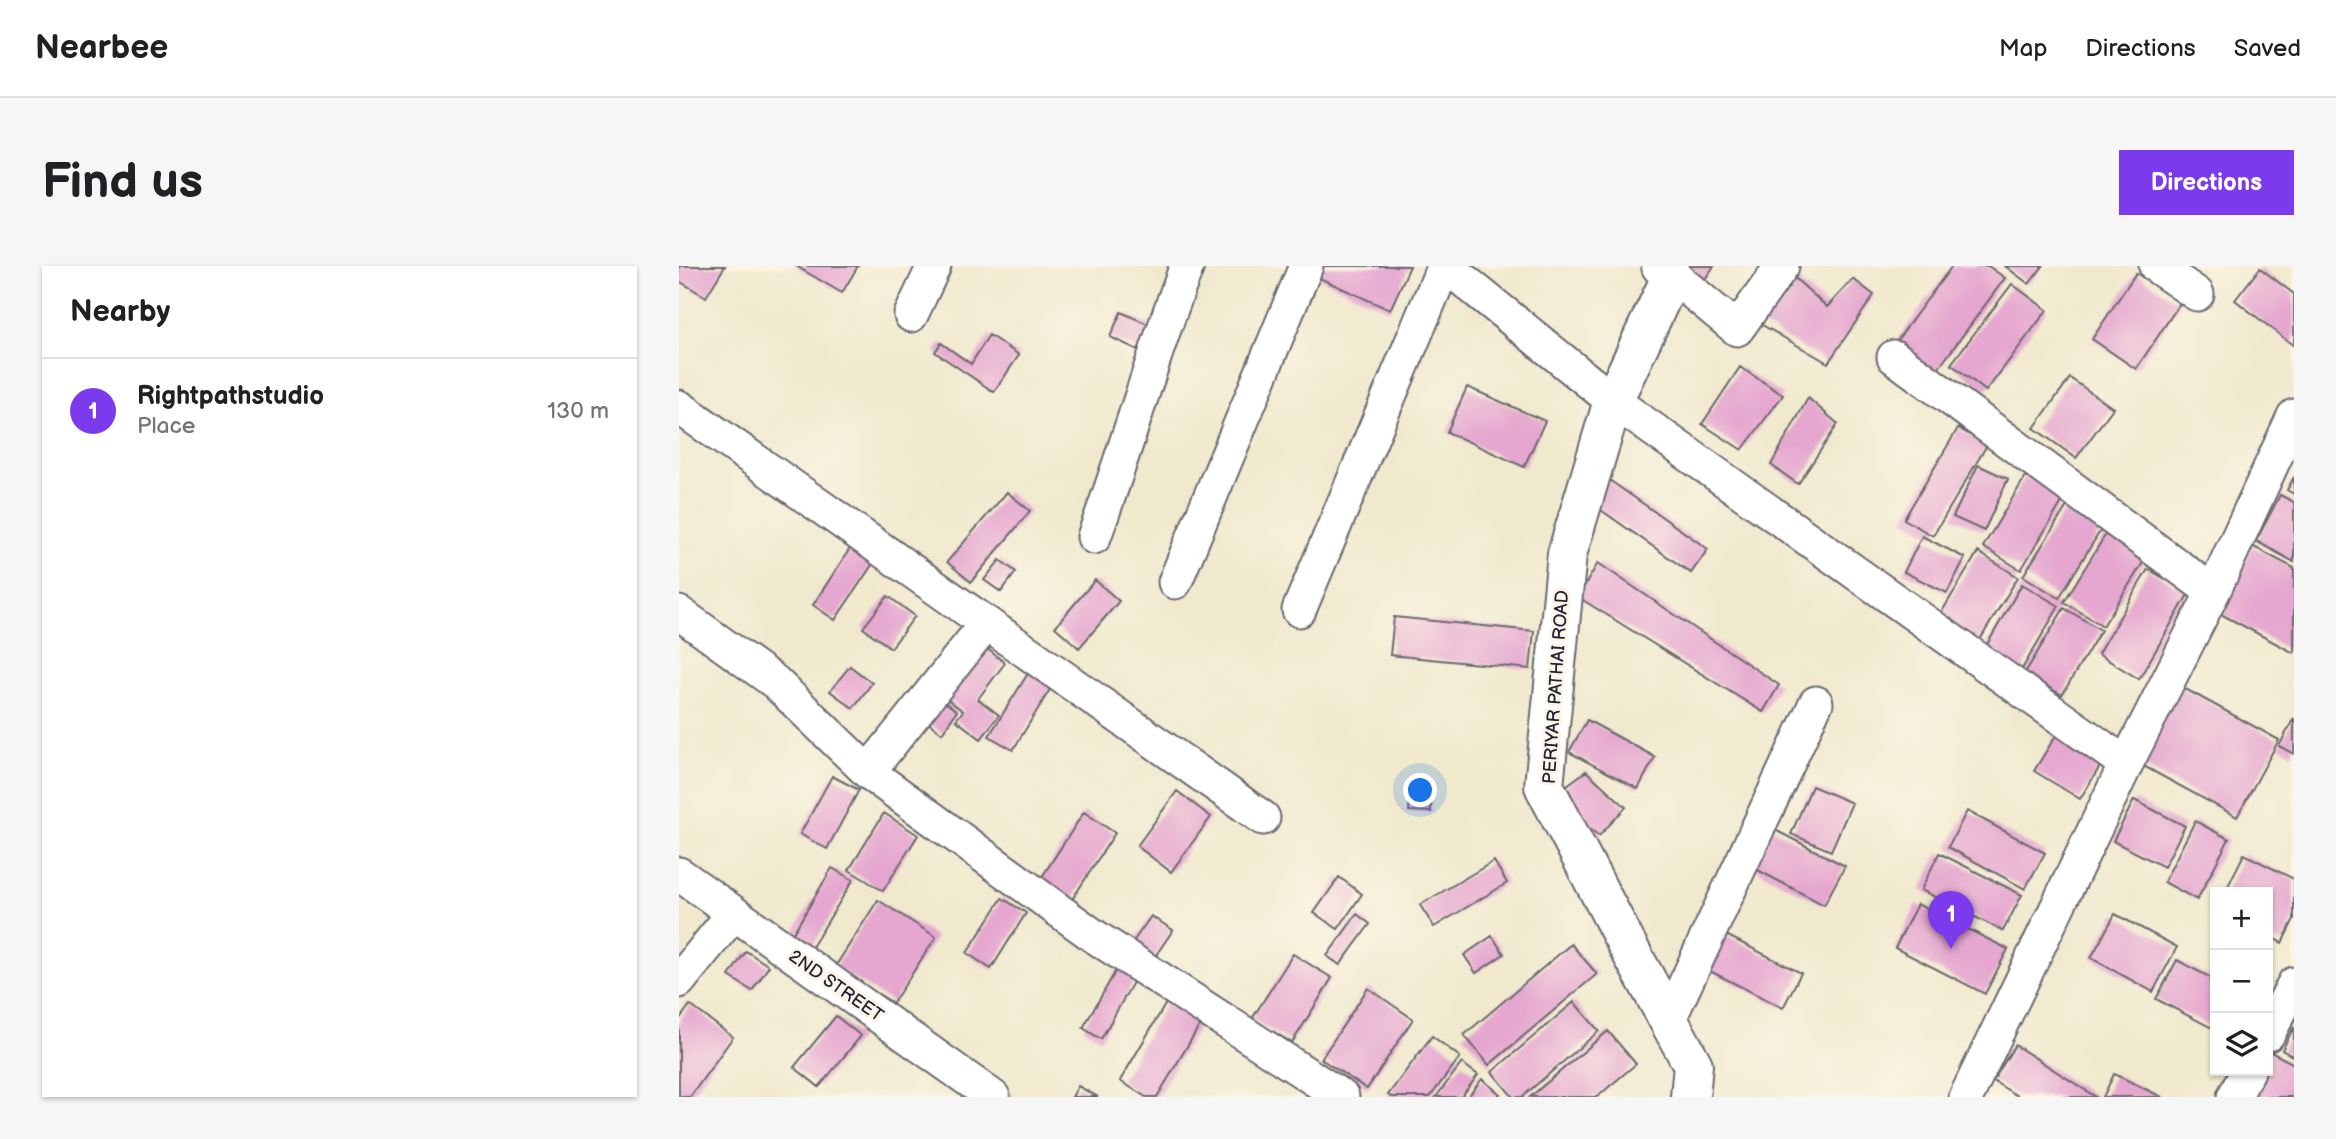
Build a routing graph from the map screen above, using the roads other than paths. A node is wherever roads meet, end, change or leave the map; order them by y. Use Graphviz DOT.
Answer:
graph roads {
  1 [pos="934,266"];
  2 [pos="1187,266"];
  3 [pos="1306,266"];
  4 [pos="1445,266"];
  5 [pos="1782,266"];
  6 [pos="2156,266"];
  7 [pos="1666,270"];
  8 [pos="2197,294"];
  9 [pos="911,315"];
  10 [pos="1894,357"];
  11 [pos="1613,401"];
  12 [pos="679,408"];
  13 [pos="2294,416"];
  14 [pos="1094,537"];
  15 [pos="1175,582"];
  16 [pos="2213,593"];
  17 [pos="1299,610"];
  18 [pos="679,613"];
  19 [pos="986,624"];
  20 [pos="1816,704"];
  21 [pos="2126,764"];
  22 [pos="868,772"];
  23 [pos="1263,818"];
  24 [pos="679,874"];
  25 [pos="733,914"];
  26 [pos="679,981"];
  27 [pos="2294,984"];
  28 [pos="1669,1019"];
  29 [pos="2273,1024"];
  30 [pos="2245,1076"];
  31 [pos="974,1092"];
  32 [pos="1342,1097"];
  33 [pos="1690,1097"];
  34 [pos="1966,1097"];
  35 [pos="2234,1097"];
  1 -- 9 [label="street"];
  2 -- 14 [label="street"];
  3 -- 15 [label="street"];
  4 -- 11 [label="street"];
  4 -- 17 [label="street"];
  5 -- 7 [label="street"];
  6 -- 8 [label="street"];
  7 -- 11 [label="street, PERIYAR PATHAI ROAD"];
  10 -- 16 [label="street"];
  11 -- 21 [label="street"];
  11 -- 28 [label="street, PERIYAR PATHAI ROAD"];
  12 -- 19 [label="street"];
  13 -- 16 [label="street"];
  16 -- 21 [label="street"];
  18 -- 22 [label="street"];
  19 -- 22 [label="street"];
  19 -- 23 [label="street"];
  20 -- 28 [label="street"];
  21 -- 34 [label="street"];
  22 -- 32 [label="street"];
  24 -- 25 [label="street, 2ND STREET"];
  25 -- 26 [label="street"];
  25 -- 31 [label="street, 2ND STREET"];
  27 -- 29 [label="street"];
  28 -- 33 [label="street, PERIYAR PATHAI ROAD"];
  30 -- 35 [label="street"];
}
